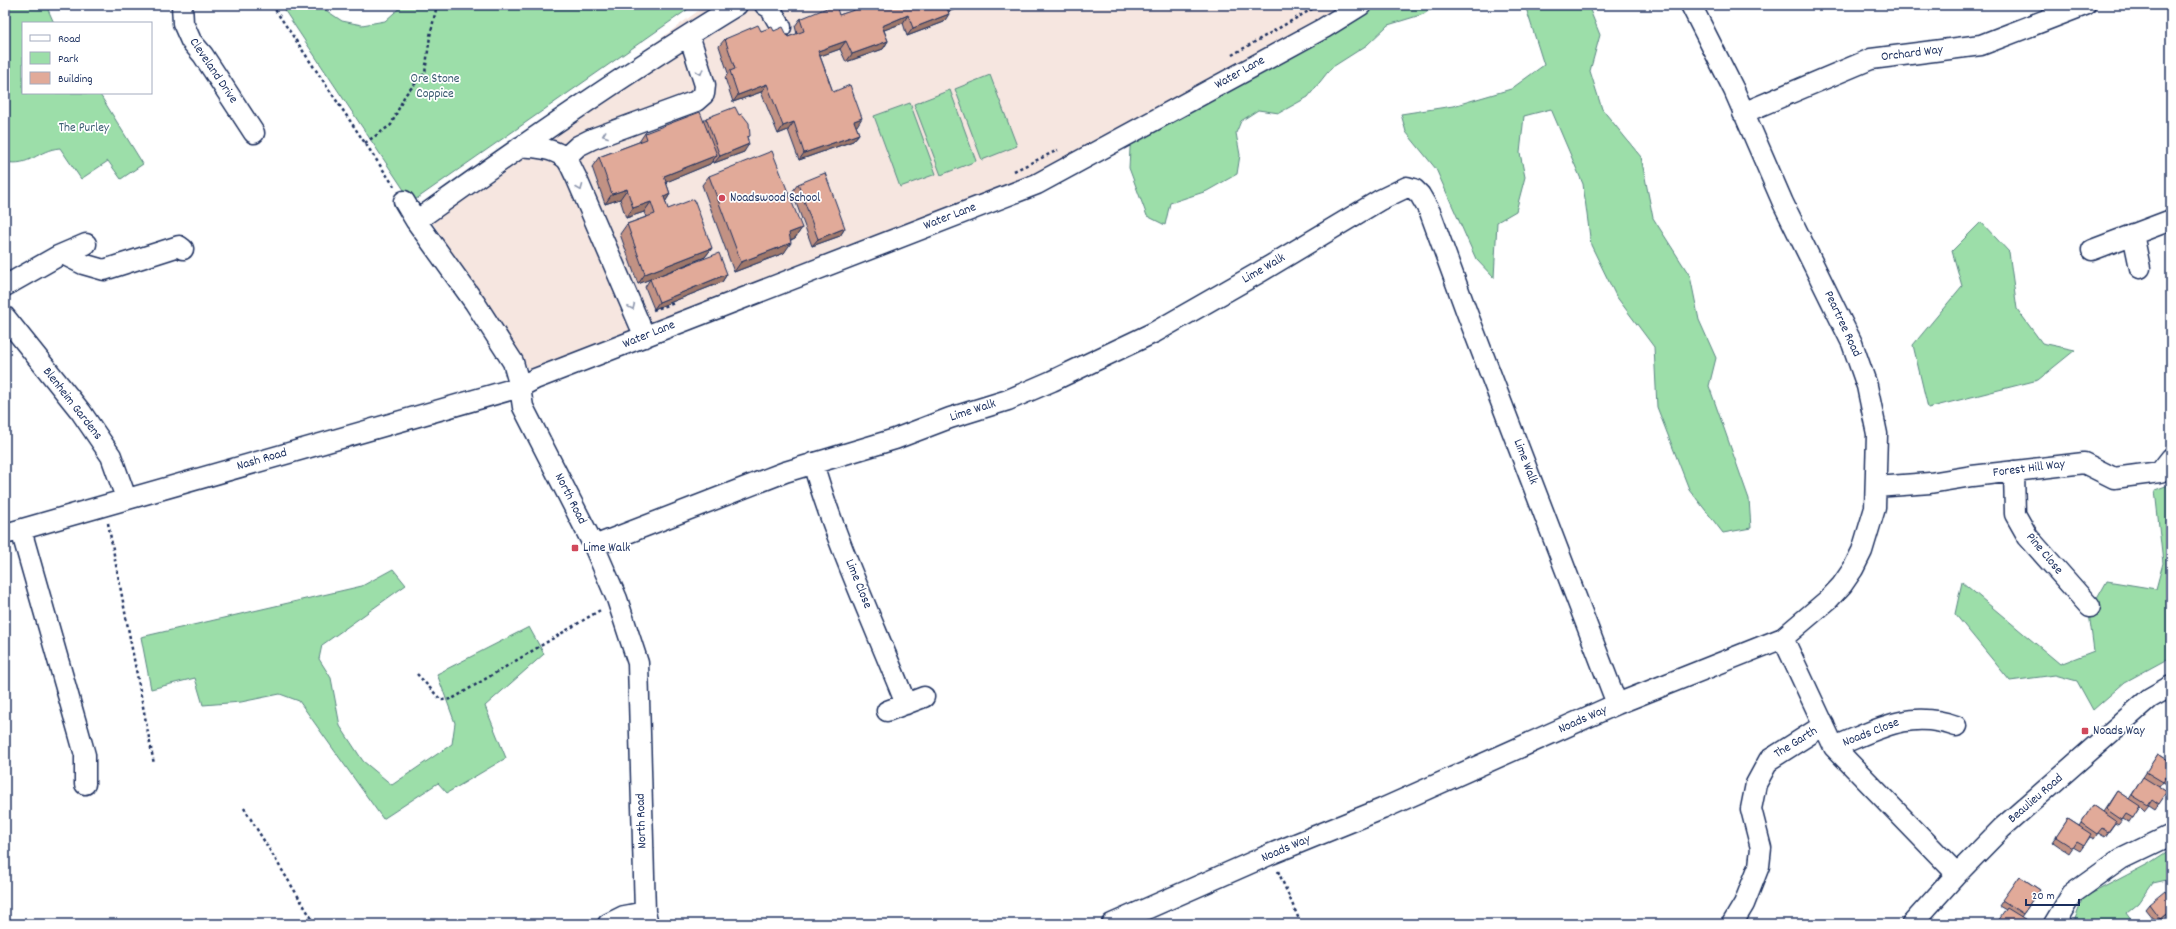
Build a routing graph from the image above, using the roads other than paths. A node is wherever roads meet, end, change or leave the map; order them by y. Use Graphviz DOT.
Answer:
graph roads {
  1 [pos="182,5"];
  2 [pos="737,5"];
  3 [pos="765,5"];
  4 [pos="1361,5"];
  5 [pos="1691,5"];
  6 [pos="2084,5"];
  7 [pos="781,26"];
  8 [pos="689,35"];
  9 [pos="1743,113"];
  10 [pos="254,133"];
  11 [pos="520,147"];
  12 [pos="565,158"];
  13 [pos="404,202"];
  14 [pos="2171,220"];
  15 [pos="416,221"];
  16 [pos="2133,234"];
  17 [pos="86,244"];
  18 [pos="183,249"];
  19 [pos="2092,250"];
  20 [pos="63,254"];
  21 [pos="2140,268"];
  22 [pos="5,286"];
  23 [pos="5,317"];
  24 [pos="644,337"];
  25 [pos="520,387"];
  26 [pos="2171,458"];
  27 [pos="813,463"];
  28 [pos="2014,471"];
  29 [pos="1876,487"];
  30 [pos="126,498"];
  31 [pos="13,532"];
  32 [pos="594,546"];
  33 [pos="2090,606"];
  34 [pos="1783,638"];
  35 [pos="2171,686"];
  36 [pos="1617,704"];
  37 [pos="887,711"];
  38 [pos="1824,725"];
  39 [pos="1956,726"];
  40 [pos="1834,747"];
  41 [pos="86,784"];
  42 [pos="2171,835"];
  43 [pos="1957,874"];
  44 [pos="646,918"];
  45 [pos="608,924"];
  46 [pos="1112,924"];
  47 [pos="1732,924"];
  48 [pos="1912,924"];
  49 [pos="2054,924"];
  1 -- 10 [label="street, Cleveland Drive"];
  2 -- 8 [label="street"];
  3 -- 7 [label="street"];
  4 -- 24 [label="street, Water Lane"];
  5 -- 9 [label="street, Peartree Road"];
  6 -- 9 [label="street, Orchard Way"];
  8 -- 11 [label="street"];
  8 -- 12 [label="street, one-way"];
  9 -- 29 [label="street, Peartree Road"];
  11 -- 12 [label="street"];
  11 -- 15 [label="street"];
  12 -- 24 [label="street, one-way"];
  13 -- 15 [label="street, North Road"];
  14 -- 16 [label="street"];
  15 -- 25 [label="street, North Road"];
  16 -- 19 [label="street"];
  16 -- 21 [label="street"];
  17 -- 20 [label="street"];
  18 -- 20 [label="street"];
  20 -- 22 [label="street"];
  23 -- 30 [label="street, Blenheim Gardens"];
  24 -- 25 [label="street, Water Lane"];
  25 -- 30 [label="street, Nash Road"];
  25 -- 32 [label="street, North Road"];
  26 -- 28 [label="street, Forest Hill Way"];
  27 -- 32 [label="street, Lime Walk"];
  27 -- 36 [label="street, Lime Walk"];
  27 -- 37 [label="street, Lime Close"];
  28 -- 29 [label="street, Forest Hill Way"];
  28 -- 33 [label="street, Pine Close"];
  29 -- 34 [label="street, Peartree Road"];
  30 -- 31 [label="street, Nash Road"];
  31 -- 41 [label="street"];
  32 -- 44 [label="street, North Road"];
  34 -- 36 [label="street, Noads Way"];
  34 -- 38 [label="street"];
  35 -- 43 [label="street, Beaulieu Road"];
  36 -- 46 [label="street, Noads Way"];
  38 -- 40 [label="street"];
  38 -- 47 [label="street, The Garth"];
  39 -- 40 [label="street, Noads Close"];
  40 -- 43 [label="street"];
  42 -- 49 [label="street"];
  43 -- 48 [label="street, Beaulieu Road"];
  44 -- 45 [label="street"];
}
